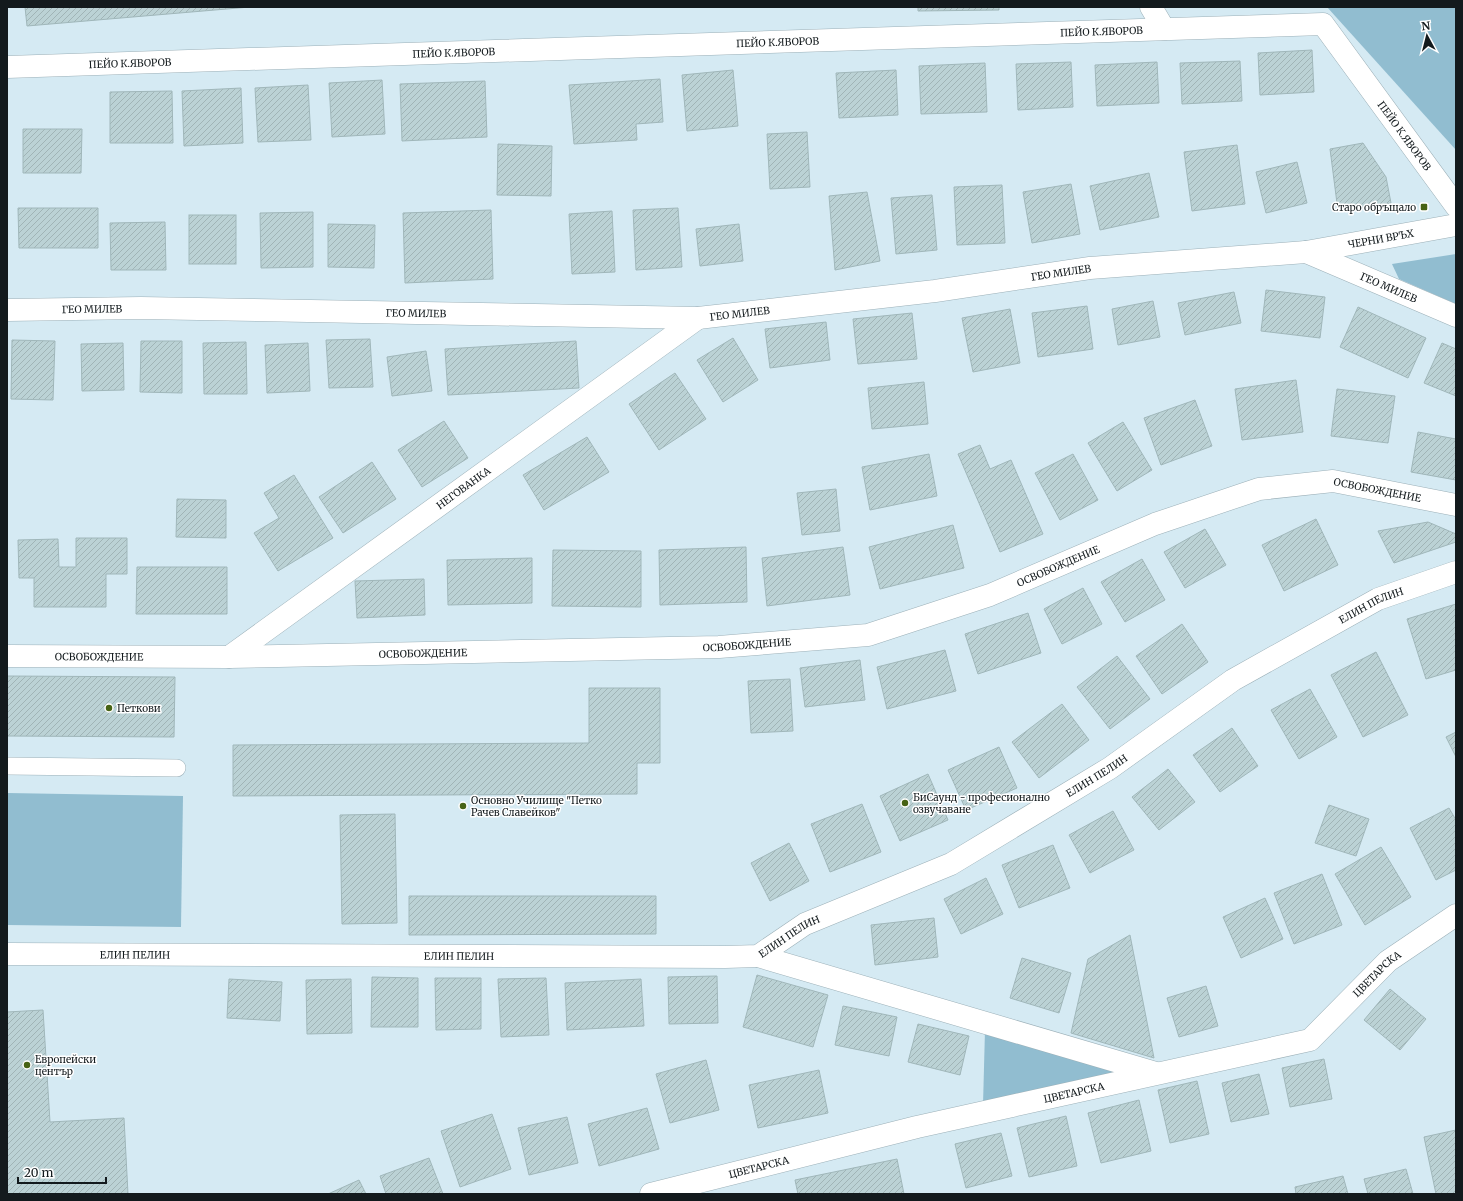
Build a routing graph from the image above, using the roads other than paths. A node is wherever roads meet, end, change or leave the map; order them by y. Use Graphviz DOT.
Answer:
graph roads {
  1 [pos="1151,7"];
  2 [pos="1164,29"];
  3 [pos="7,67"];
  4 [pos="1456,206"];
  5 [pos="1456,225"];
  6 [pos="1306,252"];
  7 [pos="7,310"];
  8 [pos="1456,316"];
  9 [pos="698,318"];
  10 [pos="1456,504"];
  11 [pos="1456,572"];
  12 [pos="7,656"];
  13 [pos="229,657"];
  14 [pos="7,766"];
  15 [pos="177,768"];
  16 [pos="1456,915"];
  17 [pos="7,954"];
  18 [pos="758,956"];
  19 [pos="1158,1074"];
  20 [pos="651,1194"];
  1 -- 2 [label="street"];
  2 -- 3 [label="street, ПЕЙО К.ЯВОРОВ"];
  2 -- 4 [label="street, ПЕЙО К.ЯВОРОВ"];
  5 -- 6 [label="street, ЧЕРНИ ВРЪХ"];
  6 -- 8 [label="street, ГЕО МИЛЕВ"];
  6 -- 9 [label="street, ГЕО МИЛЕВ"];
  7 -- 9 [label="street, ГЕО МИЛЕВ"];
  9 -- 13 [label="street, НЕГОВАНКА"];
  10 -- 13 [label="street, ОСВОБОЖДЕНИЕ"];
  11 -- 18 [label="street, ЕЛИН ПЕЛИН"];
  12 -- 13 [label="street, ОСВОБОЖДЕНИЕ"];
  14 -- 15 [label="lane"];
  16 -- 19 [label="street, ЦВЕТАРСКА"];
  17 -- 18 [label="street, ЕЛИН ПЕЛИН"];
  18 -- 19 [label="street"];
  19 -- 20 [label="street, ЦВЕТАРСКА"];
}
